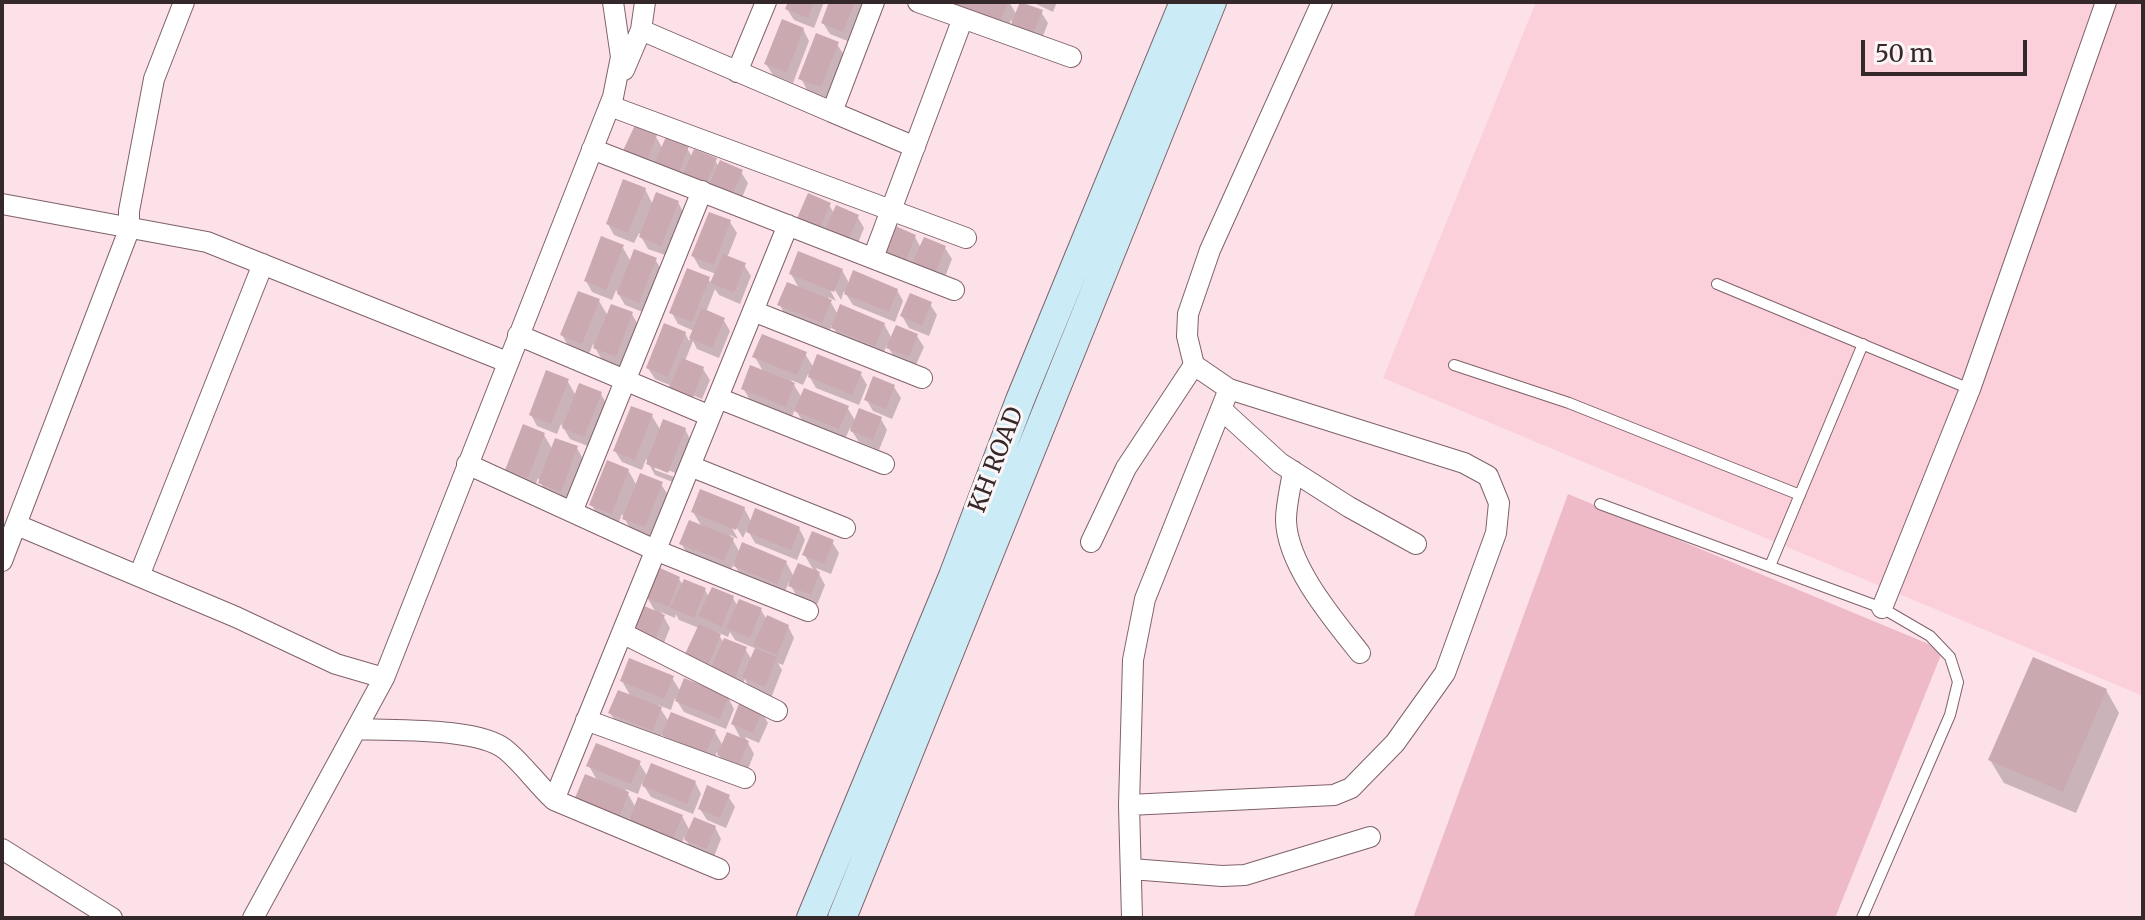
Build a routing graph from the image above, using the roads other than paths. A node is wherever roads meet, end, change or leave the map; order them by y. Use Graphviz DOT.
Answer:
graph roads {
  1 [pos="184,2"];
  2 [pos="613,2"];
  3 [pos="645,2"];
  4 [pos="766,2"];
  5 [pos="874,2"];
  6 [pos="918,2"];
  7 [pos="1184,2"];
  8 [pos="1212,2"];
  9 [pos="1322,2"];
  10 [pos="2106,2"];
  11 [pos="963,18"];
  12 [pos="641,30"];
  13 [pos="1071,57"];
  14 [pos="737,72"];
  15 [pos="611,101"];
  16 [pos="832,112"];
  17 [pos="915,147"];
  18 [pos="592,149"];
  19 [pos="702,191"];
  20 [pos="2,204"];
  21 [pos="890,211"];
  22 [pos="788,225"];
  23 [pos="129,230"];
  24 [pos="966,238"];
  25 [pos="873,258"];
  26 [pos="263,264"];
  27 [pos="1717,284"];
  28 [pos="954,290"];
  29 [pos="753,311"];
  30 [pos="518,335"];
  31 [pos="1863,344"];
  32 [pos="507,362"];
  33 [pos="1194,365"];
  34 [pos="1454,365"];
  35 [pos="922,378"];
  36 [pos="626,380"];
  37 [pos="1229,389"];
  38 [pos="1970,389"];
  39 [pos="714,407"];
  40 [pos="1221,409"];
  41 [pos="467,464"];
  42 [pos="884,464"];
  43 [pos="690,466"];
  44 [pos="1293,471"];
  45 [pos="1800,495"];
  46 [pos="1600,504"];
  47 [pos="572,512"];
  48 [pos="17,525"];
  49 [pos="845,528"];
  50 [pos="1091,542"];
  51 [pos="1416,544"];
  52 [pos="655,550"];
  53 [pos="2,561"];
  54 [pos="1770,566"];
  55 [pos="139,576"];
  56 [pos="1882,608"];
  57 [pos="808,611"];
  58 [pos="622,633"];
  59 [pos="1360,653"];
  60 [pos="384,678"];
  61 [pos="777,711"];
  62 [pos="586,720"];
  63 [pos="358,729"];
  64 [pos="745,778"];
  65 [pos="554,800"];
  66 [pos="1129,805"];
  67 [pos="1370,837"];
  68 [pos="2,849"];
  69 [pos="719,869"];
  70 [pos="1131,869"];
  71 [pos="112,918"];
  72 [pos="253,918"];
  73 [pos="811,918"];
  74 [pos="842,918"];
  75 [pos="1132,918"];
  76 [pos="1862,918"];
  1 -- 23 [label="street"];
  2 -- 15 [label="street"];
  3 -- 12 [label="street"];
  4 -- 14 [label="street"];
  5 -- 16 [label="street"];
  6 -- 11 [label="street"];
  7 -- 73 [label="main road, KH ROAD"];
  8 -- 74 [label="main road, KH ROAD"];
  9 -- 33 [label="street"];
  10 -- 38 [label="street"];
  11 -- 13 [label="street"];
  11 -- 17 [label="street"];
  12 -- 14 [label="street"];
  12 -- 15 [label="street"];
  14 -- 16 [label="street"];
  15 -- 18 [label="street"];
  15 -- 21 [label="street"];
  16 -- 17 [label="street"];
  17 -- 21 [label="street"];
  18 -- 19 [label="street"];
  18 -- 30 [label="street"];
  19 -- 22 [label="street"];
  19 -- 36 [label="street"];
  20 -- 23 [label="street"];
  21 -- 24 [label="street"];
  21 -- 25 [label="street"];
  22 -- 25 [label="street"];
  22 -- 29 [label="street"];
  23 -- 26 [label="street"];
  23 -- 48 [label="street"];
  25 -- 28 [label="street"];
  26 -- 32 [label="street"];
  26 -- 55 [label="street"];
  27 -- 31 [label="lane"];
  29 -- 35 [label="street"];
  29 -- 39 [label="street"];
  30 -- 32 [label="street"];
  30 -- 36 [label="street"];
  31 -- 38 [label="lane"];
  31 -- 45 [label="lane"];
  32 -- 41 [label="street"];
  33 -- 37 [label="street"];
  33 -- 50 [label="street"];
  34 -- 45 [label="lane"];
  36 -- 39 [label="street"];
  36 -- 47 [label="street"];
  37 -- 40 [label="street"];
  37 -- 66 [label="street"];
  38 -- 56 [label="street"];
  39 -- 42 [label="street"];
  39 -- 43 [label="street"];
  40 -- 44 [label="street"];
  40 -- 66 [label="street"];
  41 -- 47 [label="street"];
  41 -- 60 [label="street"];
  43 -- 49 [label="street"];
  43 -- 52 [label="street"];
  44 -- 51 [label="street"];
  44 -- 59 [label="street"];
  45 -- 54 [label="lane"];
  46 -- 54 [label="lane"];
  47 -- 52 [label="street"];
  48 -- 53 [label="street"];
  48 -- 55 [label="street"];
  52 -- 57 [label="street"];
  52 -- 58 [label="street"];
  54 -- 56 [label="lane"];
  55 -- 60 [label="street"];
  56 -- 76 [label="lane"];
  58 -- 61 [label="street"];
  58 -- 62 [label="street"];
  60 -- 63 [label="street"];
  62 -- 64 [label="street"];
  62 -- 65 [label="street"];
  63 -- 65 [label="street"];
  63 -- 72 [label="street"];
  65 -- 69 [label="street"];
  66 -- 70 [label="street"];
  67 -- 70 [label="street"];
  68 -- 71 [label="street"];
  70 -- 75 [label="street"];
}
